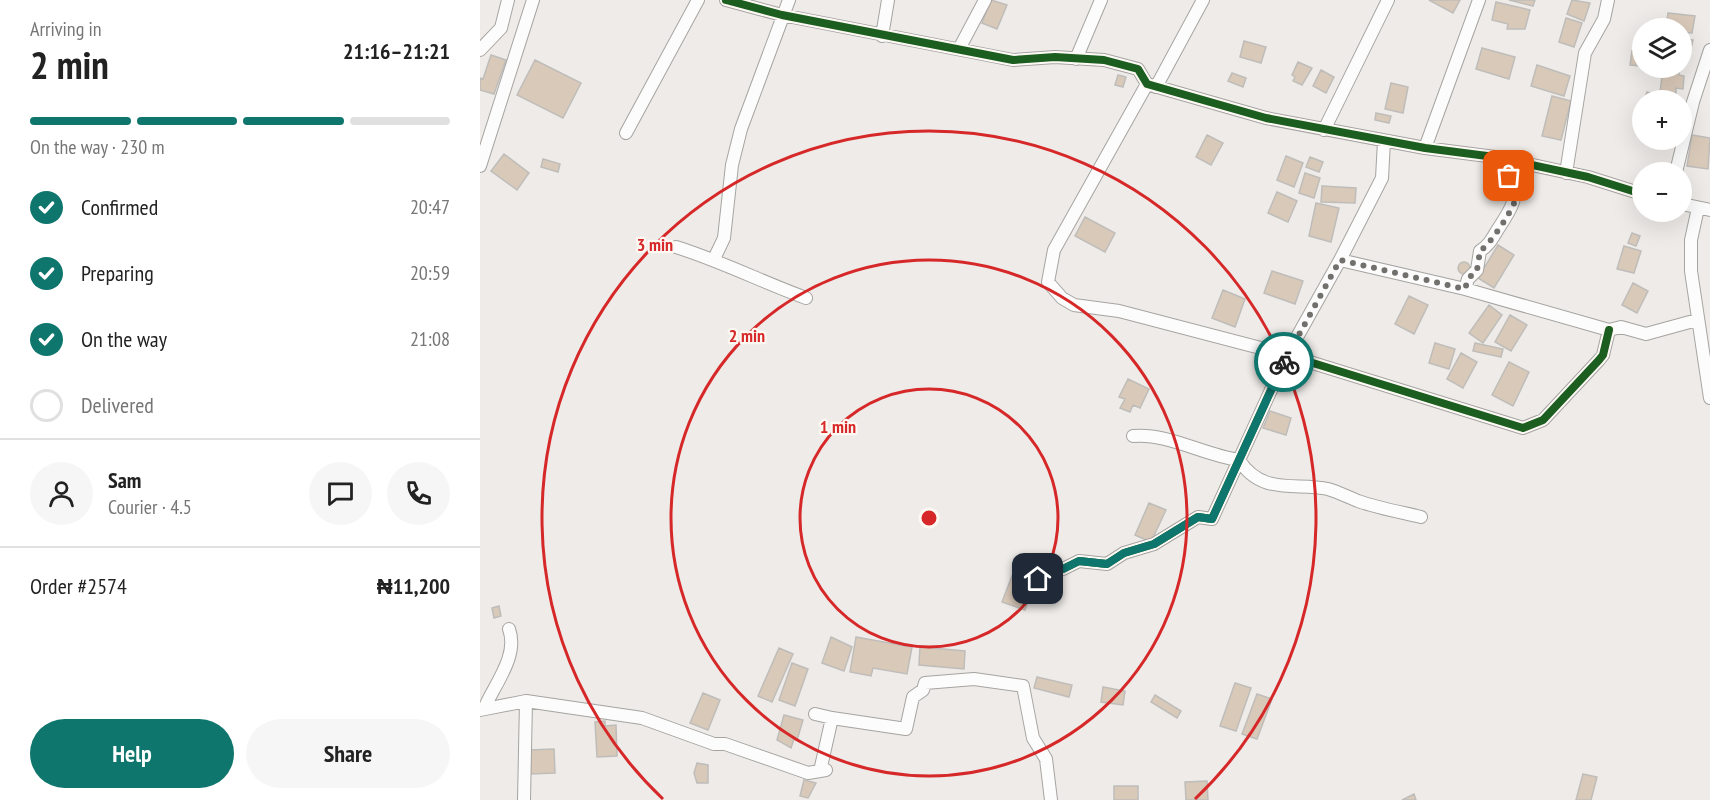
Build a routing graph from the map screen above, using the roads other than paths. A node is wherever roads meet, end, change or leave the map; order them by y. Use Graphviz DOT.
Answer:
graph roads {
  1 [pos="508,0"];
  2 [pos="533,0"];
  3 [pos="698,0"];
  4 [pos="726,0"];
  5 [pos="789,0"];
  6 [pos="888,0"];
  7 [pos="985,0"];
  8 [pos="1101,0"];
  9 [pos="1203,0"];
  10 [pos="1388,0"];
  11 [pos="1479,0"];
  12 [pos="1608,0"];
  13 [pos="782,15"];
  14 [pos="882,36"];
  15 [pos="959,49"];
  16 [pos="480,50"];
  17 [pos="1710,50"];
  18 [pos="1076,59"];
  19 [pos="1152,85"];
  20 [pos="1324,129"];
  21 [pos="626,133"];
  22 [pos="1384,141"];
  23 [pos="1425,148"];
  24 [pos="1495,157"];
  25 [pos="1678,162"];
  26 [pos="480,166"];
  27 [pos="1566,173"];
  28 [pos="1632,191"];
  29 [pos="1704,209"];
  30 [pos="676,247"];
  31 [pos="714,259"];
  32 [pos="1340,260"];
  33 [pos="1465,289"];
  34 [pos="806,298"];
  35 [pos="1697,320"];
  36 [pos="1609,330"];
  37 [pos="1287,355"];
  38 [pos="1710,398"];
  39 [pos="1133,436"];
  40 [pos="1239,460"];
  41 [pos="1421,517"];
  42 [pos="1038,579"];
  43 [pos="509,630"];
  44 [pos="526,701"];
  45 [pos="482,710"];
  46 [pos="815,714"];
  47 [pos="832,718"];
  48 [pos="524,800"];
  49 [pos="1051,800"];
  1 -- 16 [label="street"];
  2 -- 26 [label="street"];
  3 -- 21 [label="street"];
  4 -- 13 [label="street"];
  5 -- 13 [label="street"];
  6 -- 14 [label="street"];
  7 -- 15 [label="street"];
  8 -- 18 [label="street"];
  9 -- 19 [label="street"];
  10 -- 20 [label="street"];
  11 -- 23 [label="street"];
  12 -- 27 [label="street"];
  13 -- 14 [label="street"];
  13 -- 31 [label="street"];
  14 -- 15 [label="street"];
  15 -- 18 [label="street"];
  17 -- 25 [label="street"];
  18 -- 19 [label="street"];
  19 -- 20 [label="street"];
  19 -- 37 [label="street"];
  20 -- 22 [label="street"];
  22 -- 23 [label="street"];
  22 -- 32 [label="street"];
  23 -- 24 [label="street"];
  24 -- 27 [label="street"];
  24 -- 33 [label="street"];
  27 -- 28 [label="street"];
  29 -- 35 [label="street"];
  30 -- 31 [label="street"];
  31 -- 34 [label="street"];
  32 -- 33 [label="street"];
  32 -- 37 [label="street"];
  33 -- 36 [label="street"];
  35 -- 36 [label="street"];
  35 -- 38 [label="street"];
  36 -- 37 [label="street"];
  37 -- 40 [label="street"];
  39 -- 40 [label="street"];
  40 -- 41 [label="street"];
  40 -- 42 [label="street"];
  43 -- 45 [label="street"];
  44 -- 45 [label="street"];
  44 -- 47 [label="street"];
  44 -- 48 [label="street"];
  46 -- 47 [label="street"];
  47 -- 49 [label="street"];
}
